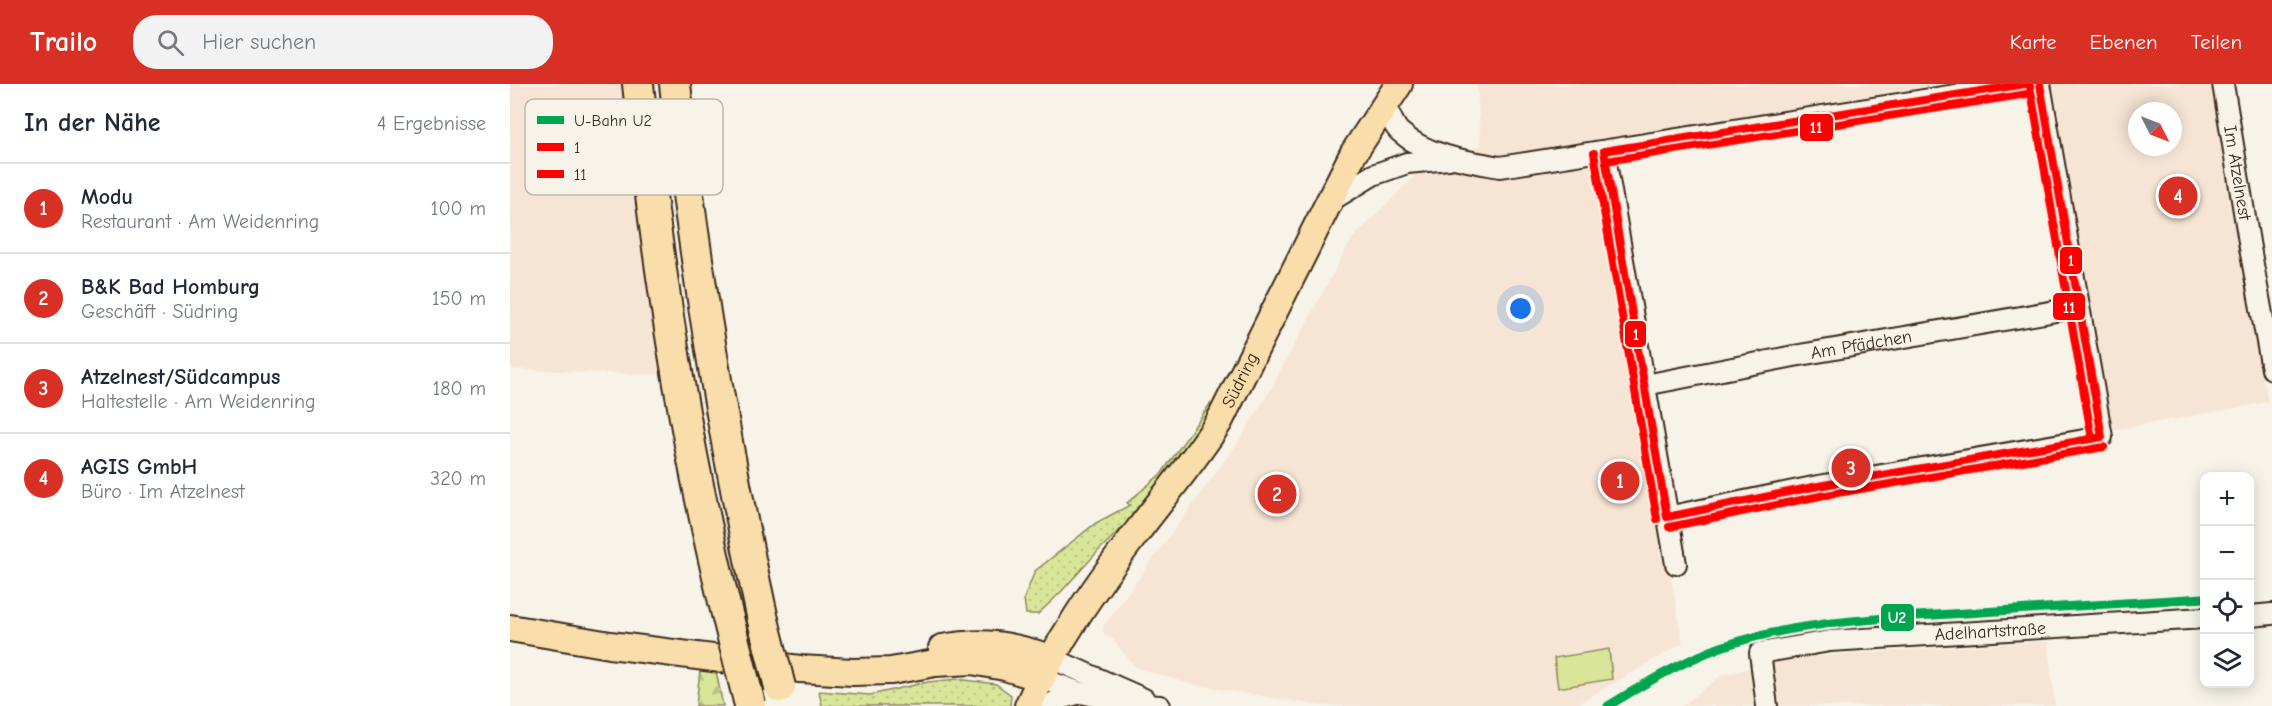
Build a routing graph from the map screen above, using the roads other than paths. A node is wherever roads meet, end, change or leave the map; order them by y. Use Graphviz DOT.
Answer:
graph roads {
  1 [pos="638,84"];
  2 [pos="675,84"];
  3 [pos="2025,84"];
  4 [pos="2040,84"];
  5 [pos="2223,84"];
  6 [pos="1392,94"];
  7 [pos="640,99"];
  8 [pos="677,99"];
  9 [pos="1604,151"];
  10 [pos="1452,158"];
  11 [pos="651,195"];
  12 [pos="687,195"];
  13 [pos="1327,203"];
  14 [pos="2079,307"];
  15 [pos="2272,369"];
  16 [pos="1645,385"];
  17 [pos="1667,517"];
  18 [pos="1138,530"];
  19 [pos="1676,564"];
  20 [pos="2272,614"];
  21 [pos="2254,616"];
  22 [pos="2200,618"];
  23 [pos="510,628"];
  24 [pos="1012,646"];
  25 [pos="1046,668"];
  26 [pos="872,671"];
  27 [pos="1081,693"];
  28 [pos="782,696"];
  29 [pos="1157,705"];
  30 [pos="750,706"];
  31 [pos="1028,706"];
  32 [pos="1047,706"];
  33 [pos="1767,706"];
  1 -- 7 [label="highway, bridge"];
  2 -- 8 [label="highway, bridge"];
  3 -- 9 [label="street"];
  4 -- 14 [label="street"];
  5 -- 15 [label="street, Im Atzelnest"];
  6 -- 10 [label="street"];
  6 -- 13 [label="main road, Südring"];
  9 -- 10 [label="street"];
  9 -- 16 [label="street"];
  10 -- 13 [label="street"];
  11 -- 30 [label="highway, bridge"];
  12 -- 28 [label="highway, bridge"];
  13 -- 18 [label="main road, Südring"];
  14 -- 16 [label="street, Am Pfädchen"];
  14 -- 17 [label="street"];
  16 -- 17 [label="street"];
  17 -- 19 [label="street"];
  18 -- 24 [label="main road"];
  18 -- 25 [label="main road, Südring"];
  20 -- 21 [label="street"];
  22 -- 33 [label="street, Adelhartstraße"];
  23 -- 26 [label="main road"];
  24 -- 25 [label="main road"];
  24 -- 26 [label="main road"];
  25 -- 26 [label="main road"];
  25 -- 27 [label="street"];
  25 -- 29 [label="street"];
  25 -- 31 [label="main road, Südring"];
  27 -- 29 [label="street"];
  27 -- 32 [label="street"];
}
